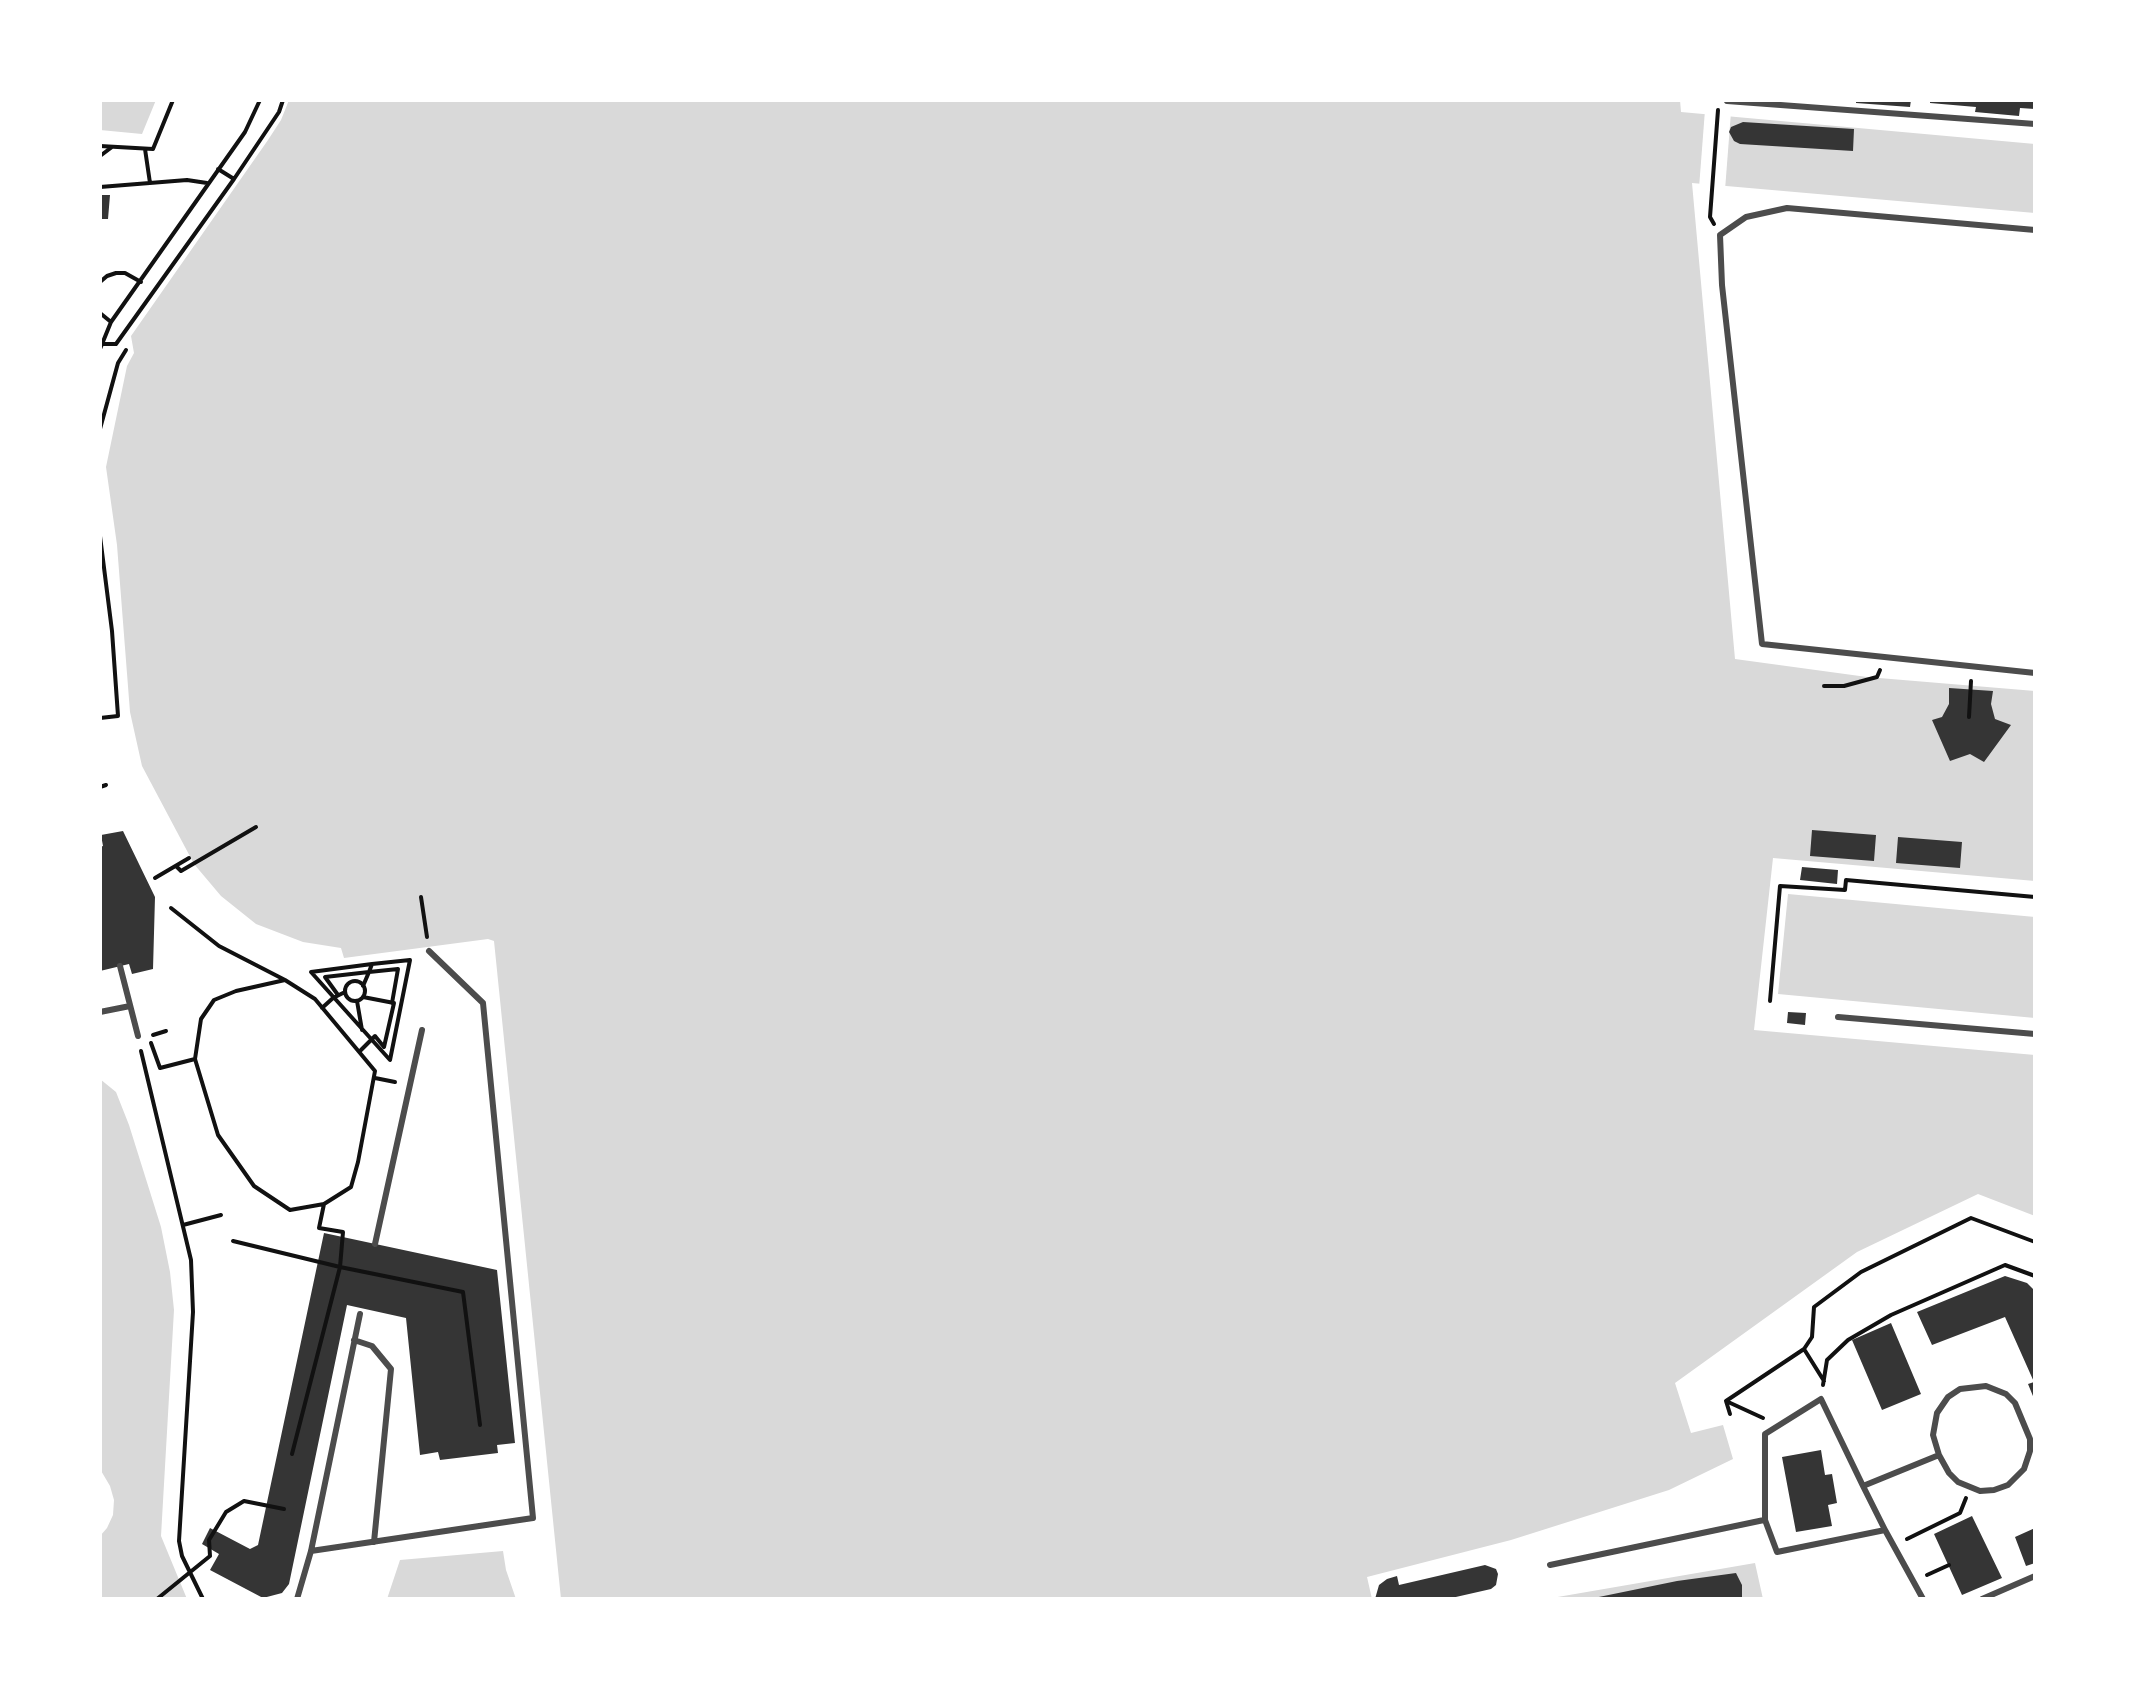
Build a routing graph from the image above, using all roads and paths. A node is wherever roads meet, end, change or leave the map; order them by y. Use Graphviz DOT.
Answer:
graph roads {
  1 [pos="173,100"];
  2 [pos="260,100"];
  3 [pos="283,100"];
  4 [pos="1727,102"];
  5 [pos="1718,109"];
  6 [pos="2035,124"];
  7 [pos="100,146"];
  8 [pos="112,147"];
  9 [pos="145,148"];
  10 [pos="100,156"];
  11 [pos="218,169"];
  12 [pos="234,178"];
  13 [pos="150,183"];
  14 [pos="208,184"];
  15 [pos="100,186"];
  16 [pos="1710,217"];
  17 [pos="2035,230"];
  18 [pos="100,282"];
  19 [pos="141,282"];
  20 [pos="100,313"];
  21 [pos="111,322"];
  22 [pos="101,347"];
  23 [pos="126,350"];
  24 [pos="103,407"];
  25 [pos="100,429"];
  26 [pos="100,536"];
  27 [pos="1887,657"];
  28 [pos="2035,673"];
  29 [pos="1824,686"];
  30 [pos="1970,694"];
  31 [pos="1969,716"];
  32 [pos="100,718"];
  33 [pos="256,827"];
  34 [pos="155,878"];
  35 [pos="421,897"];
  36 [pos="2035,897"];
  37 [pos="171,908"];
  38 [pos="426,928"];
  39 [pos="429,951"];
  40 [pos="372,964"];
  41 [pos="120,966"];
  42 [pos="369,972"];
  43 [pos="286,980"];
  44 [pos="363,986"];
  45 [pos="344,992"];
  46 [pos="335,997"];
  47 [pos="363,997"];
  48 [pos="1770,1000"];
  49 [pos="357,1001"];
  50 [pos="395,1004"];
  51 [pos="130,1006"];
  52 [pos="322,1008"];
  53 [pos="100,1012"];
  54 [pos="1838,1017"];
  55 [pos="362,1030"];
  56 [pos="422,1030"];
  57 [pos="166,1031"];
  58 [pos="2035,1034"];
  59 [pos="138,1036"];
  60 [pos="371,1040"];
  61 [pos="360,1052"];
  62 [pos="194,1060"];
  63 [pos="374,1077"];
  64 [pos="410,1085"];
  65 [pos="324,1204"];
  66 [pos="221,1215"];
  67 [pos="183,1224"];
  68 [pos="233,1241"];
  69 [pos="2035,1242"];
  70 [pos="375,1244"];
  71 [pos="340,1266"];
  72 [pos="2035,1276"];
  73 [pos="360,1314"];
  74 [pos="354,1340"];
  75 [pos="1804,1348"];
  76 [pos="1824,1382"];
  77 [pos="1821,1399"];
  78 [pos="1726,1401"];
  79 [pos="1730,1414"];
  80 [pos="480,1425"];
  81 [pos="1778,1426"];
  82 [pos="292,1454"];
  83 [pos="1939,1455"];
  84 [pos="1863,1486"];
  85 [pos="1970,1488"];
  86 [pos="284,1509"];
  87 [pos="1765,1520"];
  88 [pos="1885,1530"];
  89 [pos="374,1542"];
  90 [pos="1893,1545"];
  91 [pos="311,1552"];
  92 [pos="1550,1565"];
  93 [pos="1949,1566"];
  94 [pos="2035,1576"];
  95 [pos="1913,1581"];
  96 [pos="157,1599"];
  97 [pos="202,1599"];
  98 [pos="297,1599"];
  99 [pos="1923,1599"];
  100 [pos="1982,1599"];
  1 -- 9 [label="path"];
  2 -- 11 [label="path"];
  3 -- 12 [label="path"];
  4 -- 6 [label="lane"];
  5 -- 16 [label="path"];
  7 -- 8 [label="path"];
  8 -- 9 [label="path"];
  8 -- 10 [label="path"];
  9 -- 13 [label="path"];
  11 -- 12 [label="path"];
  11 -- 14 [label="path"];
  12 -- 22 [label="path"];
  13 -- 14 [label="path"];
  13 -- 15 [label="path"];
  14 -- 19 [label="path"];
  17 -- 27 [label="lane"];
  18 -- 19 [label="path"];
  19 -- 21 [label="path"];
  20 -- 21 [label="path"];
  21 -- 22 [label="path"];
  23 -- 24 [label="path"];
  24 -- 25 [label="path"];
  26 -- 32 [label="path"];
  27 -- 28 [label="lane"];
  27 -- 29 [label="path"];
  30 -- 31 [label="path"];
  33 -- 34 [label="path"];
  35 -- 38 [label="path"];
  36 -- 48 [label="path"];
  37 -- 43 [label="path"];
  39 -- 89 [label="lane"];
  40 -- 42 [label="path"];
  40 -- 46 [label="path"];
  40 -- 50 [label="path"];
  41 -- 51 [label="lane"];
  42 -- 44 [label="path"];
  42 -- 46 [label="path"];
  42 -- 50 [label="path"];
  43 -- 52 [label="path"];
  43 -- 62 [label="path"];
  44 -- 45 [label="path"];
  44 -- 47 [label="path"];
  45 -- 46 [label="path"];
  45 -- 49 [label="path"];
  46 -- 52 [label="path"];
  46 -- 55 [label="path"];
  47 -- 49 [label="path"];
  47 -- 50 [label="path"];
  49 -- 55 [label="path"];
  50 -- 60 [label="path"];
  50 -- 60 [label="path"];
  51 -- 53 [label="lane"];
  51 -- 59 [label="lane"];
  52 -- 61 [label="path"];
  54 -- 58 [label="lane"];
  55 -- 60 [label="path"];
  56 -- 64 [label="lane"];
  57 -- 62 [label="path"];
  59 -- 67 [label="path"];
  60 -- 61 [label="path"];
  61 -- 63 [label="path"];
  62 -- 65 [label="path"];
  63 -- 64 [label="path"];
  63 -- 65 [label="path"];
  64 -- 70 [label="lane"];
  65 -- 71 [label="path"];
  66 -- 67 [label="path"];
  67 -- 97 [label="path"];
  68 -- 71 [label="path"];
  69 -- 75 [label="path"];
  71 -- 80 [label="path"];
  71 -- 82 [label="path"];
  72 -- 76 [label="path"];
  73 -- 74 [label="lane"];
  74 -- 89 [label="lane"];
  74 -- 91 [label="lane"];
  75 -- 76 [label="path"];
  75 -- 78 [label="path"];
  76 -- 77 [label="path"];
  77 -- 81 [label="lane"];
  77 -- 84 [label="lane"];
  78 -- 79 [label="path"];
  78 -- 81 [label="path"];
  81 -- 87 [label="lane"];
  83 -- 84 [label="lane"];
  83 -- 85 [label="lane"];
  83 -- 85 [label="lane"];
  84 -- 88 [label="lane"];
  85 -- 90 [label="path"];
  86 -- 96 [label="path"];
  87 -- 88 [label="lane"];
  87 -- 92 [label="lane"];
  88 -- 90 [label="lane"];
  89 -- 91 [label="lane"];
  90 -- 95 [label="lane"];
  91 -- 98 [label="lane"];
  93 -- 95 [label="path"];
  94 -- 100 [label="lane"];
  95 -- 99 [label="lane"];
}
